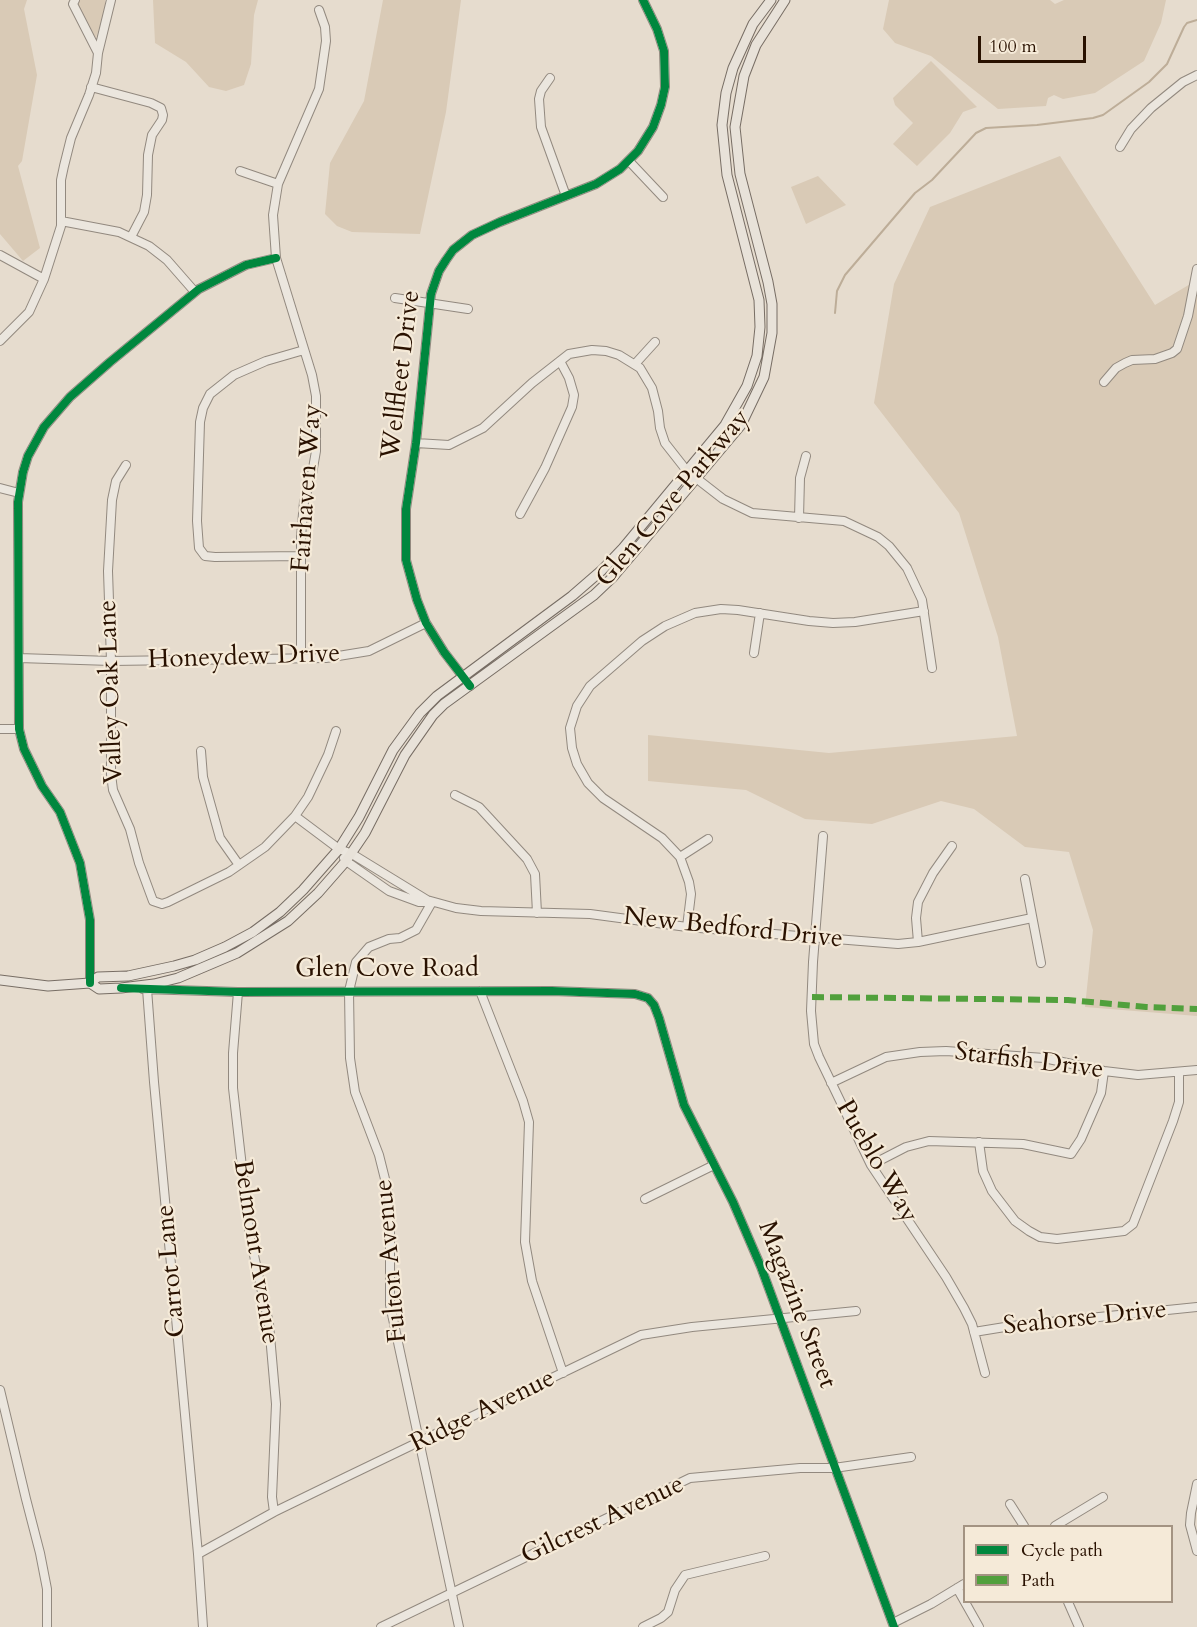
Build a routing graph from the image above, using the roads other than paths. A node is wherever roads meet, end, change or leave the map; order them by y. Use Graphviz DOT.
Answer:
graph roads {
  1 [pos="75,0"];
  2 [pos="111,0"];
  3 [pos="642,0"];
  4 [pos="771,0"];
  5 [pos="785,0"];
  6 [pos="319,10"];
  7 [pos="98,53"];
  8 [pos="1197,75"];
  9 [pos="550,78"];
  10 [pos="92,87"];
  11 [pos="1120,147"];
  12 [pos="629,161"];
  13 [pos="240,171"];
  14 [pos="278,184"];
  15 [pos="566,196"];
  16 [pos="663,196"];
  17 [pos="61,221"];
  18 [pos="131,237"];
  19 [pos="1,257"];
  20 [pos="276,258"];
  21 [pos="1197,269"];
  22 [pos="44,279"];
  23 [pos="195,292"];
  24 [pos="395,298"];
  25 [pos="430,303"];
  26 [pos="468,309"];
  27 [pos="0,341"];
  28 [pos="656,342"];
  29 [pos="304,350"];
  30 [pos="560,361"];
  31 [pos="635,364"];
  32 [pos="1104,382"];
  33 [pos="416,443"];
  34 [pos="806,456"];
  35 [pos="126,465"];
  36 [pos="687,471"];
  37 [pos="697,478"];
  38 [pos="0,488"];
  39 [pos="19,493"];
  40 [pos="520,514"];
  41 [pos="799,518"];
  42 [pos="301,556"];
  43 [pos="924,611"];
  44 [pos="760,613"];
  45 [pos="426,623"];
  46 [pos="754,653"];
  47 [pos="19,658"];
  48 [pos="301,658"];
  49 [pos="111,661"];
  50 [pos="932,668"];
  51 [pos="462,676"];
  52 [pos="470,686"];
  53 [pos="0,729"];
  54 [pos="19,729"];
  55 [pos="336,731"];
  56 [pos="201,751"];
  57 [pos="455,795"];
  58 [pos="295,816"];
  59 [pos="823,836"];
  60 [pos="708,839"];
  61 [pos="952,846"];
  62 [pos="339,849"];
  63 [pos="349,857"];
  64 [pos="680,857"];
  65 [pos="239,865"];
  66 [pos="1025,879"];
  67 [pos="432,902"];
  68 [pos="537,913"];
  69 [pos="1032,918"];
  70 [pos="687,927"];
  71 [pos="815,938"];
  72 [pos="918,942"];
  73 [pos="1041,963"];
  74 [pos="128,976"];
  75 [pos="0,980"];
  76 [pos="90,983"];
  77 [pos="121,988"];
  78 [pos="147,989"];
  79 [pos="349,991"];
  80 [pos="480,991"];
  81 [pos="238,992"];
  82 [pos="651,1001"];
  83 [pos="1197,1070"];
  84 [pos="1104,1071"];
  85 [pos="1179,1072"];
  86 [pos="831,1083"];
  87 [pos="979,1142"];
  88 [pos="714,1165"];
  89 [pos="872,1165"];
  90 [pos="645,1199"];
  91 [pos="1197,1307"];
  92 [pos="855,1311"];
  93 [pos="780,1318"];
  94 [pos="974,1332"];
  95 [pos="563,1373"];
  96 [pos="986,1373"];
  97 [pos="0,1390"];
  98 [pos="420,1442"];
  99 [pos="911,1457"];
  100 [pos="834,1467"];
  101 [pos="1197,1484"];
  102 [pos="1103,1497"];
  103 [pos="1010,1504"];
  104 [pos="274,1512"];
  105 [pos="1023,1525"];
  106 [pos="1058,1525"];
  107 [pos="1197,1551"];
  108 [pos="198,1554"];
  109 [pos="765,1556"];
  110 [pos="963,1585"];
  111 [pos="957,1588"];
  112 [pos="452,1593"];
  113 [pos="963,1599"];
  114 [pos="965,1603"];
  115 [pos="1068,1603"];
  116 [pos="894,1625"];
  117 [pos="47,1627"];
  118 [pos="202,1627"];
  119 [pos="381,1627"];
  120 [pos="459,1627"];
  121 [pos="643,1627"];
  122 [pos="979,1627"];
  123 [pos="1079,1627"];
  1 -- 7 [label="street"];
  2 -- 7 [label="street"];
  3 -- 12 [label="street, Wellfleet Drive"];
  4 -- 36 [label="main road, Glen Cove Parkway"];
  5 -- 37 [label="main road, Glen Cove Parkway"];
  6 -- 14 [label="street, Fairhaven Way"];
  7 -- 10 [label="street"];
  8 -- 11 [label="street"];
  9 -- 15 [label="street"];
  10 -- 17 [label="street"];
  10 -- 18 [label="street"];
  12 -- 15 [label="street, Wellfleet Drive"];
  12 -- 16 [label="street"];
  13 -- 14 [label="street"];
  14 -- 20 [label="street, Fairhaven Way"];
  15 -- 25 [label="street, Wellfleet Drive"];
  17 -- 18 [label="street"];
  17 -- 22 [label="street"];
  18 -- 23 [label="street"];
  19 -- 22 [label="street"];
  20 -- 23 [label="street"];
  20 -- 29 [label="street, Fairhaven Way"];
  21 -- 32 [label="street"];
  22 -- 27 [label="street"];
  23 -- 39 [label="street"];
  24 -- 25 [label="street"];
  25 -- 26 [label="street"];
  25 -- 33 [label="street, Wellfleet Drive"];
  28 -- 31 [label="street"];
  29 -- 42 [label="street, Fairhaven Way"];
  29 -- 42 [label="street"];
  30 -- 31 [label="street"];
  30 -- 33 [label="street"];
  30 -- 40 [label="street"];
  31 -- 36 [label="street"];
  33 -- 45 [label="street, Wellfleet Drive"];
  34 -- 41 [label="street"];
  35 -- 49 [label="street, Valley Oak Lane"];
  36 -- 37 [label="street"];
  36 -- 51 [label="main road, Glen Cove Parkway"];
  37 -- 41 [label="street"];
  37 -- 52 [label="main road, Glen Cove Parkway"];
  38 -- 39 [label="street"];
  39 -- 47 [label="street"];
  41 -- 43 [label="street"];
  42 -- 48 [label="street, Fairhaven Way"];
  43 -- 44 [label="street"];
  43 -- 50 [label="street"];
  44 -- 46 [label="street"];
  44 -- 64 [label="street"];
  45 -- 48 [label="street, Honeydew Drive"];
  45 -- 51 [label="street, Wellfleet Drive"];
  47 -- 49 [label="street, Honeydew Drive"];
  47 -- 54 [label="street"];
  48 -- 49 [label="street, Honeydew Drive"];
  49 -- 65 [label="street, Valley Oak Lane"];
  51 -- 52 [label="street, Wellfleet Drive"];
  51 -- 62 [label="main road, Glen Cove Parkway"];
  52 -- 63 [label="main road, Glen Cove Parkway"];
  53 -- 54 [label="street"];
  54 -- 76 [label="street"];
  55 -- 58 [label="street, Valley Oak Lane"];
  56 -- 65 [label="street"];
  57 -- 68 [label="street"];
  58 -- 62 [label="street, New Bedford Drive"];
  58 -- 65 [label="street, Valley Oak Lane"];
  59 -- 71 [label="street, Pueblo Way"];
  60 -- 64 [label="street"];
  61 -- 72 [label="street"];
  62 -- 63 [label="street, New Bedford Drive"];
  62 -- 74 [label="main road, Glen Cove Parkway"];
  63 -- 67 [label="street, New Bedford Drive"];
  63 -- 77 [label="main road, Glen Cove Parkway"];
  64 -- 70 [label="street"];
  66 -- 69 [label="street"];
  67 -- 68 [label="street, New Bedford Drive"];
  67 -- 79 [label="street, Fulton Avenue"];
  68 -- 70 [label="street, New Bedford Drive"];
  69 -- 72 [label="street, New Bedford Drive"];
  69 -- 73 [label="street"];
  70 -- 71 [label="street, New Bedford Drive"];
  71 -- 72 [label="street, New Bedford Drive"];
  71 -- 86 [label="street, Pueblo Way"];
  74 -- 76 [label="main road, Glen Cove Road"];
  75 -- 76 [label="main road, Glen Cove Road"];
  76 -- 77 [label="main road, Glen Cove Road"];
  77 -- 78 [label="street, Glen Cove Road"];
  78 -- 81 [label="street, Glen Cove Road"];
  78 -- 108 [label="street, Carrot Lane"];
  79 -- 80 [label="street, Glen Cove Road"];
  79 -- 81 [label="street, Glen Cove Road"];
  79 -- 98 [label="street, Fulton Avenue"];
  80 -- 82 [label="street, Glen Cove Road"];
  80 -- 95 [label="street"];
  81 -- 104 [label="street, Belmont Avenue"];
  82 -- 88 [label="street, Magazine Street"];
  83 -- 85 [label="street, Starfish Drive"];
  84 -- 85 [label="street, Starfish Drive"];
  84 -- 86 [label="street, Starfish Drive"];
  84 -- 87 [label="street"];
  85 -- 87 [label="street"];
  86 -- 89 [label="street, Pueblo Way"];
  87 -- 89 [label="street"];
  88 -- 90 [label="street"];
  88 -- 93 [label="street, Magazine Street"];
  89 -- 94 [label="street, Pueblo Way"];
  91 -- 94 [label="street, Seahorse Drive"];
  92 -- 93 [label="street, Ridge Avenue"];
  93 -- 95 [label="street, Ridge Avenue"];
  93 -- 100 [label="street, Magazine Street"];
  94 -- 96 [label="street, Pueblo Way"];
  95 -- 98 [label="street, Ridge Avenue"];
  97 -- 117 [label="street"];
  98 -- 104 [label="street, Ridge Avenue"];
  98 -- 112 [label="street, Fulton Avenue"];
  99 -- 100 [label="street, Gilcrest Avenue"];
  100 -- 112 [label="street, Gilcrest Avenue"];
  100 -- 116 [label="street, Magazine Street"];
  101 -- 107 [label="street"];
  102 -- 106 [label="street"];
  103 -- 105 [label="street"];
  104 -- 108 [label="street, Ridge Avenue"];
  108 -- 118 [label="street"];
  109 -- 121 [label="street"];
  110 -- 111 [label="street"];
  111 -- 113 [label="street"];
  111 -- 116 [label="street"];
  112 -- 119 [label="street, Gilcrest Avenue"];
  112 -- 120 [label="street, Fulton Avenue"];
  114 -- 122 [label="street"];
  115 -- 123 [label="street"];
}
